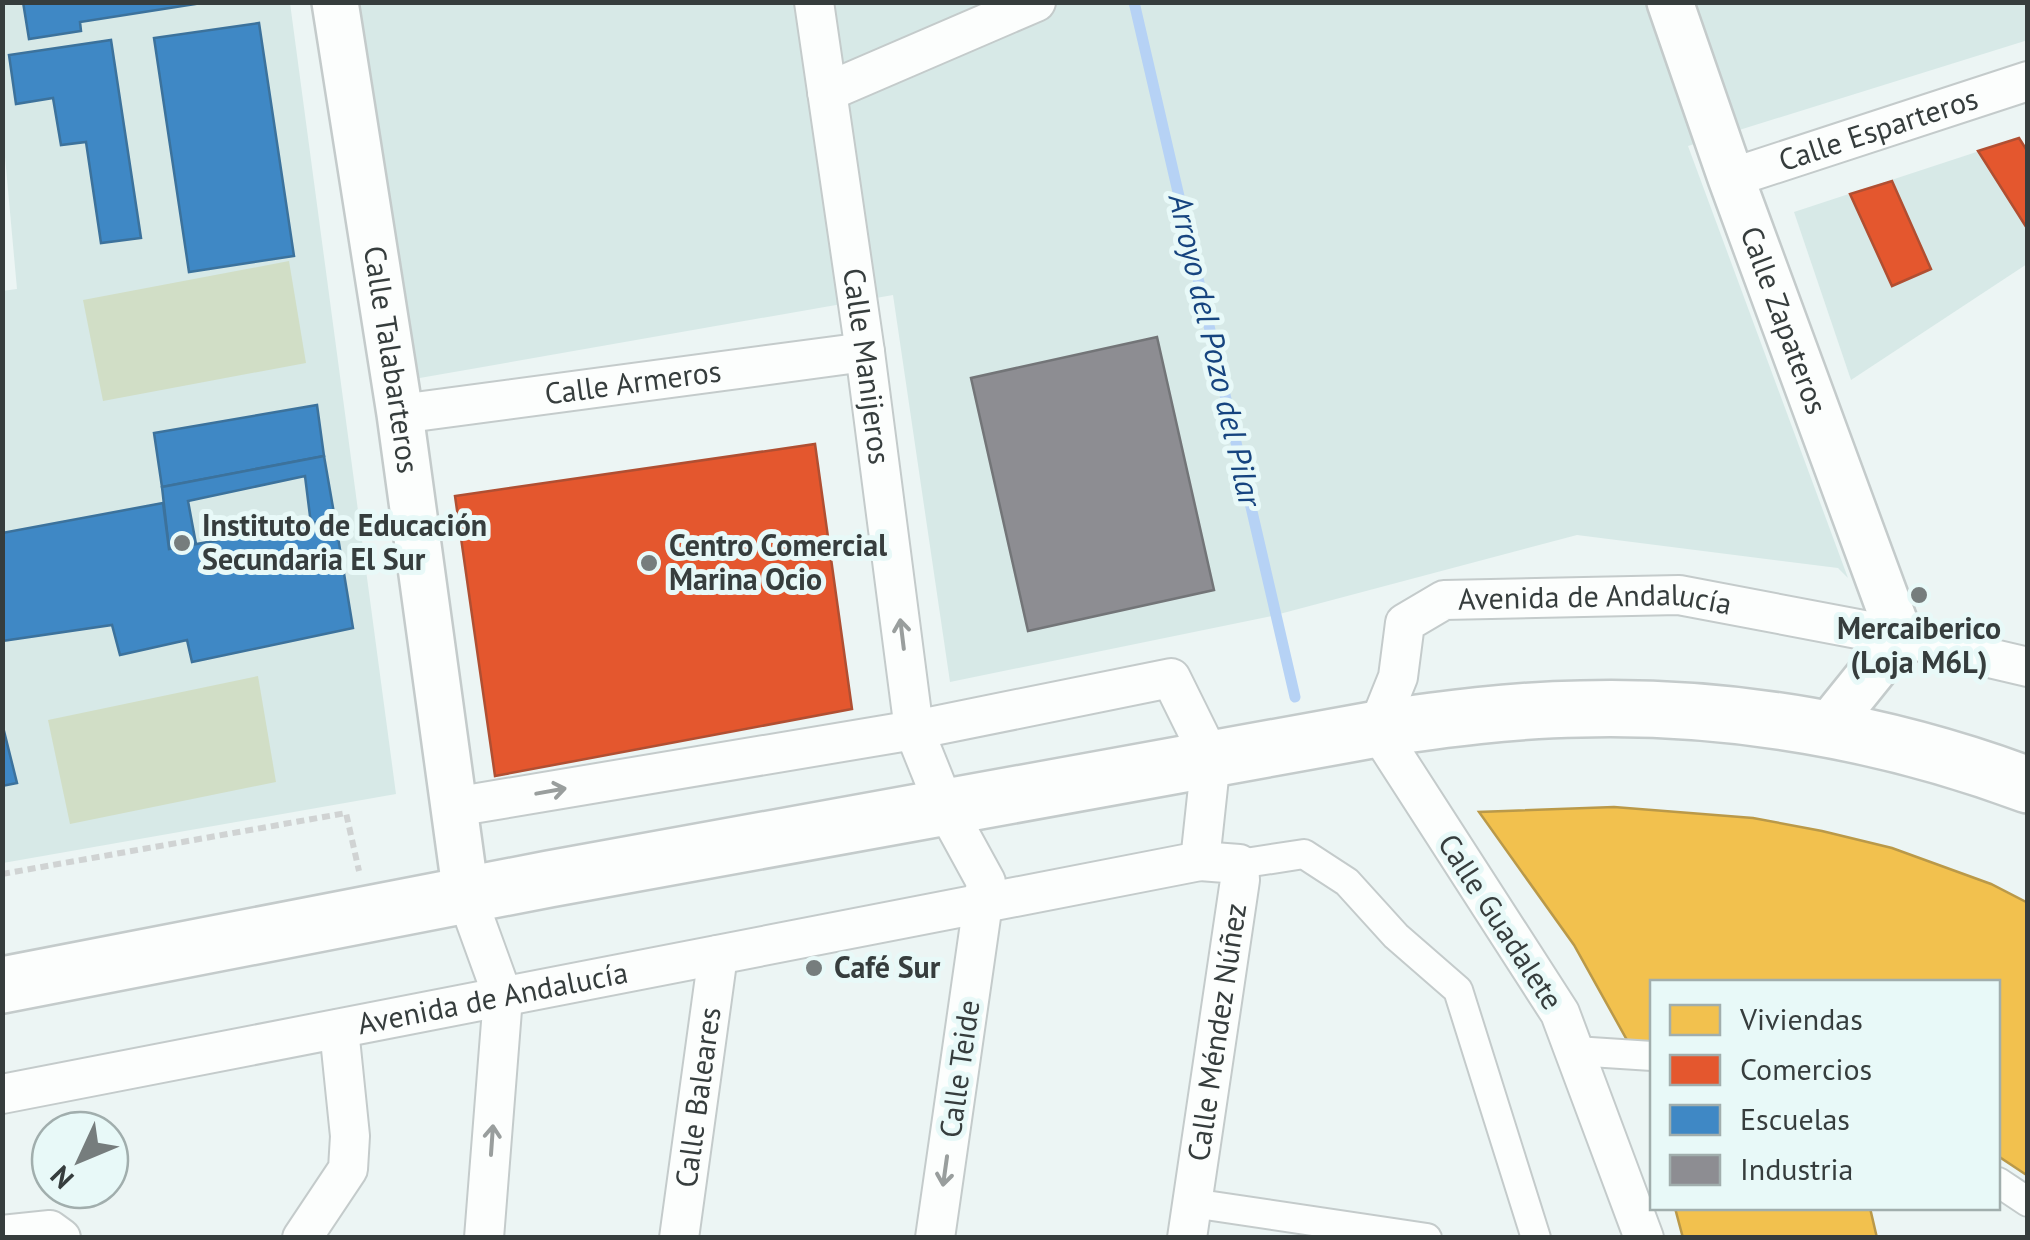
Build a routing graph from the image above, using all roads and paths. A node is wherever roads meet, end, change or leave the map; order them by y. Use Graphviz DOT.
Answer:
graph roads {
  1 [pos="335,2"];
  2 [pos="814,2"];
  3 [pos="1036,2"];
  4 [pos="1670,2"];
  5 [pos="2028,81"];
  6 [pos="827,92"];
  7 [pos="1730,178"];
  8 [pos="865,352"];
  9 [pos="400,414"];
  10 [pos="1900,637"];
  11 [pos="2025,656"];
  12 [pos="1826,729"];
  13 [pos="914,730"];
  14 [pos="1376,730"];
  15 [pos="1211,760"];
  16 [pos="2028,785"];
  17 [pos="454,808"];
  18 [pos="945,808"];
  19 [pos="1200,861"];
  20 [pos="1239,864"];
  21 [pos="2,874"];
  22 [pos="466,896"];
  23 [pos="985,901"];
  24 [pos="368,914"];
  25 [pos="718,955"];
  26 [pos="2,985"];
  27 [pos="503,997"];
  28 [pos="339,1028"];
  29 [pos="1575,1051"];
  30 [pos="1650,1056"];
  31 [pos="2,1094"];
  32 [pos="2000,1183"];
  33 [pos="2028,1202"];
  34 [pos="1189,1220"];
  35 [pos="2,1235"];
  36 [pos="308,1235"];
  37 [pos="61,1238"];
  38 [pos="484,1238"];
  39 [pos="679,1238"];
  40 [pos="936,1238"];
  41 [pos="1427,1238"];
  42 [pos="1536,1238"];
  43 [pos="1644,1238"];
  1 -- 9 [label="street, Calle Talabarteros"];
  2 -- 6 [label="street, Calle Manijeros"];
  3 -- 6 [label="street"];
  4 -- 7 [label="street, Calle Zapateros"];
  5 -- 7 [label="street, Calle Esparteros"];
  6 -- 8 [label="street, Calle Manijeros"];
  7 -- 10 [label="street, Calle Zapateros"];
  8 -- 9 [label="street, Calle Armeros"];
  13 -- 8 [label="street, Calle Manijeros, one-way"];
  9 -- 17 [label="street, Calle Talabarteros"];
  10 -- 11 [label="street, Avenida de Andalucía"];
  10 -- 12 [label="street"];
  10 -- 14 [label="street, Avenida de Andalucía"];
  12 -- 14 [label="highway"];
  12 -- 16 [label="highway"];
  13 -- 15 [label="street"];
  17 -- 13 [label="street, one-way"];
  13 -- 18 [label="street"];
  14 -- 15 [label="highway"];
  14 -- 29 [label="street, Calle Guadalete"];
  15 -- 18 [label="highway"];
  15 -- 19 [label="street"];
  17 -- 22 [label="street, Calle Talabarteros"];
  18 -- 22 [label="highway"];
  18 -- 23 [label="street"];
  19 -- 20 [label="street, Calle Méndez Núñez"];
  19 -- 23 [label="street, Avenida de Andalucía"];
  20 -- 34 [label="street, Calle Méndez Núñez"];
  20 -- 42 [label="street"];
  21 -- 24 [label="path"];
  22 -- 24 [label="highway"];
  22 -- 27 [label="street"];
  23 -- 25 [label="street, Avenida de Andalucía"];
  23 -- 40 [label="street, Calle Teide, one-way"];
  24 -- 26 [label="highway"];
  25 -- 27 [label="street, Avenida de Andalucía"];
  25 -- 39 [label="street, Calle Baleares"];
  27 -- 28 [label="street, Avenida de Andalucía"];
  38 -- 27 [label="street, one-way"];
  28 -- 31 [label="street, Avenida de Andalucía"];
  28 -- 36 [label="street"];
  29 -- 30 [label="street"];
  29 -- 43 [label="street, Calle Guadalete"];
  32 -- 33 [label="street"];
  34 -- 41 [label="street"];
  35 -- 37 [label="street"];
}
